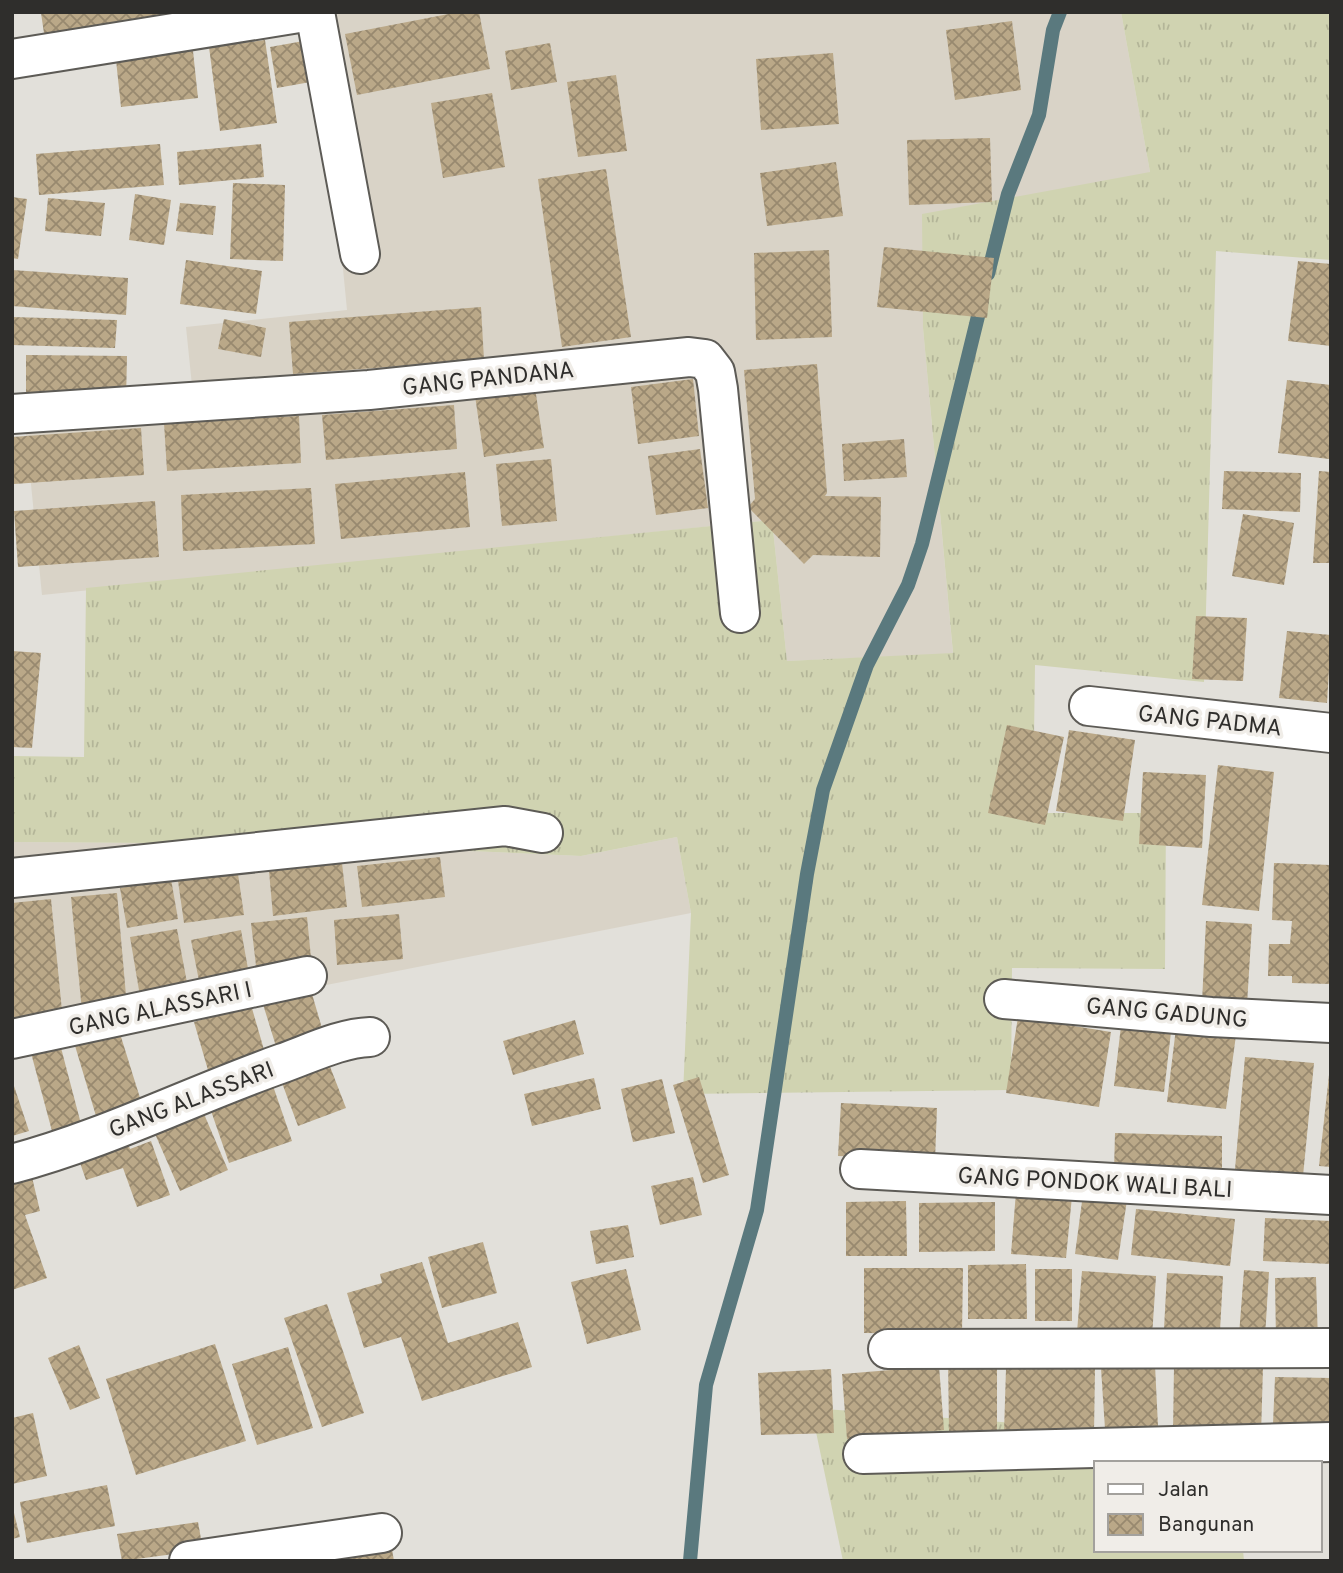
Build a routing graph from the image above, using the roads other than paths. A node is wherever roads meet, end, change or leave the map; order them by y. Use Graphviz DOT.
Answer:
graph roads {
  1 [pos="305,12"];
  2 [pos="315,12"];
  3 [pos="12,59"];
  4 [pos="360,254"];
  5 [pos="12,414"];
  6 [pos="740,612"];
  7 [pos="1089,706"];
  8 [pos="1331,733"];
  9 [pos="543,833"];
  10 [pos="12,878"];
  11 [pos="307,976"];
  12 [pos="1004,999"];
  13 [pos="1331,1023"];
  14 [pos="370,1037"];
  15 [pos="12,1039"];
  16 [pos="12,1164"];
  17 [pos="860,1169"];
  18 [pos="1331,1195"];
  19 [pos="1331,1348"];
  20 [pos="888,1349"];
  21 [pos="1331,1442"];
  22 [pos="863,1454"];
  23 [pos="382,1533"];
  24 [pos="189,1561"];
  1 -- 3 [label="street"];
  2 -- 4 [label="street"];
  5 -- 6 [label="street, GANG PANDANA"];
  7 -- 8 [label="street, GANG PADMA"];
  9 -- 10 [label="street"];
  11 -- 15 [label="street, GANG ALASSARI I"];
  12 -- 13 [label="street, GANG GADUNG"];
  14 -- 16 [label="street, GANG ALASSARI"];
  17 -- 18 [label="street, GANG PONDOK WALI BALI"];
  19 -- 20 [label="street"];
  21 -- 22 [label="street"];
  23 -- 24 [label="street"];
}
